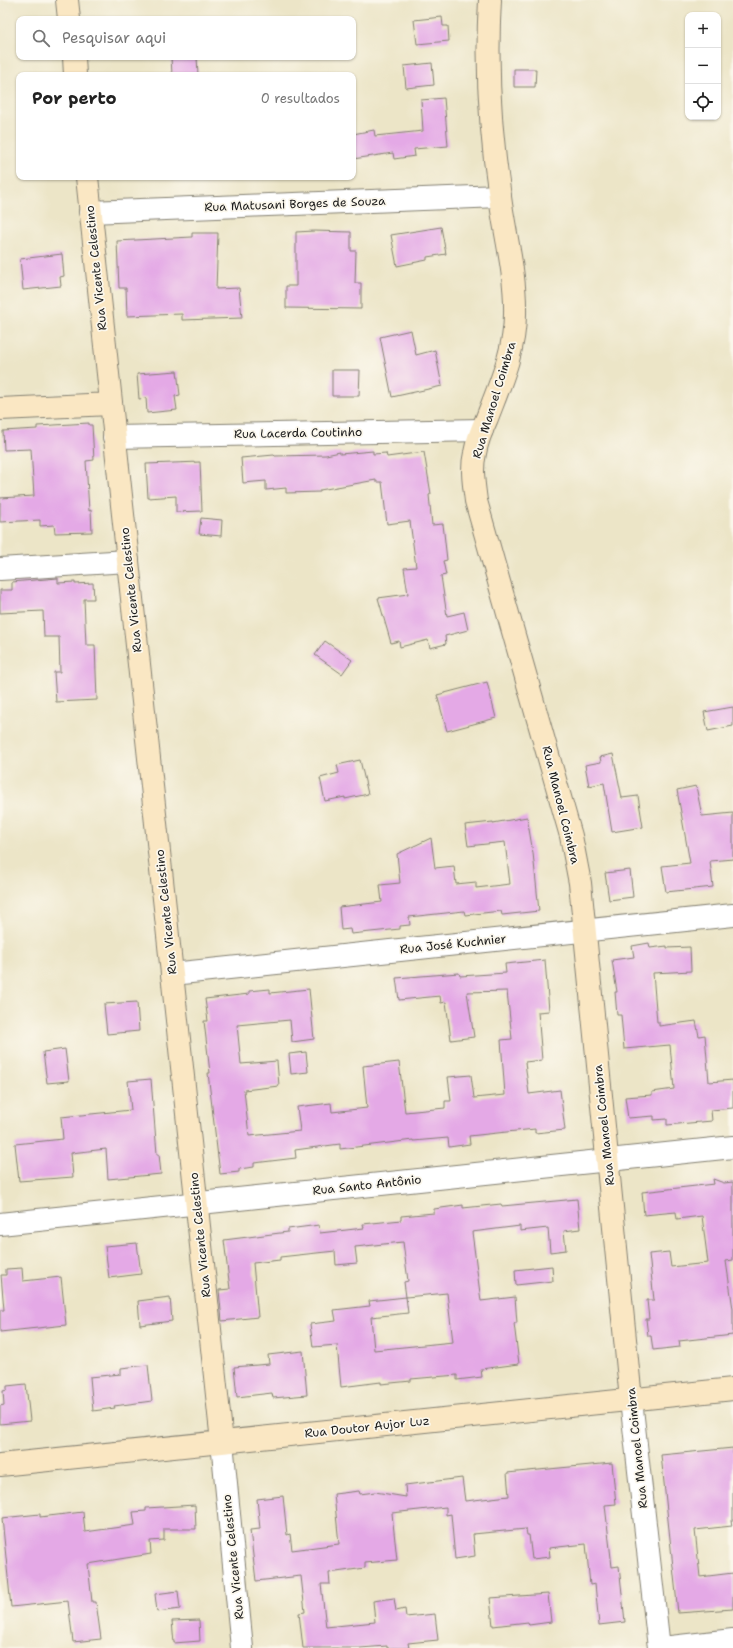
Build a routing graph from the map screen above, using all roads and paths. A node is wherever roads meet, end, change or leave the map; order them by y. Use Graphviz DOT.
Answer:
graph roads {
  1 [pos="67,0"];
  2 [pos="490,0"];
  3 [pos="69,16"];
  4 [pos="74,60"];
  5 [pos="76,72"];
  6 [pos="87,180"];
  7 [pos="500,196"];
  8 [pos="90,212"];
  9 [pos="111,404"];
  10 [pos="0,409"];
  11 [pos="482,430"];
  12 [pos="114,437"];
  13 [pos="128,562"];
  14 [pos="0,569"];
  15 [pos="733,915"];
  16 [pos="585,930"];
  17 [pos="172,974"];
  18 [pos="733,1147"];
  19 [pos="607,1160"];
  20 [pos="196,1203"];
  21 [pos="0,1224"];
  22 [pos="733,1389"];
  23 [pos="631,1400"];
  24 [pos="222,1442"];
  25 [pos="0,1465"];
  26 [pos="733,1640"];
  27 [pos="242,1648"];
  28 [pos="658,1648"];
  29 [pos="662,1648"];
  1 -- 3 [label="street"];
  2 -- 7 [label="street, Rua Manoel Coimbra"];
  4 -- 5 [label="street"];
  6 -- 8 [label="street, Rua Vicente Celestino"];
  7 -- 8 [label="street, Rua Matusani Borges de Souza"];
  7 -- 11 [label="street, Rua Manoel Coimbra"];
  8 -- 9 [label="street, Rua Vicente Celestino"];
  9 -- 10 [label="street"];
  9 -- 12 [label="street, Rua Vicente Celestino"];
  11 -- 12 [label="street, Rua Lacerda Coutinho"];
  11 -- 16 [label="street, Rua Manoel Coimbra"];
  12 -- 13 [label="street, Rua Vicente Celestino"];
  13 -- 14 [label="street"];
  13 -- 17 [label="street, Rua Vicente Celestino"];
  15 -- 16 [label="street, Rua José Kuchnier"];
  16 -- 17 [label="street, Rua José Kuchnier"];
  16 -- 19 [label="street, Rua Manoel Coimbra"];
  17 -- 20 [label="street, Rua Vicente Celestino"];
  18 -- 19 [label="street, Rua Santo Antônio"];
  19 -- 20 [label="street, Rua Santo Antônio"];
  19 -- 23 [label="street, Rua Manoel Coimbra"];
  20 -- 21 [label="street, Rua Santo Antônio"];
  20 -- 24 [label="street, Rua Vicente Celestino"];
  22 -- 23 [label="street, Rua Doutor Aujor Luz"];
  23 -- 24 [label="street, Rua Doutor Aujor Luz"];
  23 -- 28 [label="street, Rua Manoel Coimbra"];
  24 -- 25 [label="street, Rua Doutor Aujor Luz"];
  24 -- 27 [label="street, Rua Vicente Celestino"];
  26 -- 29 [label="street"];
}
